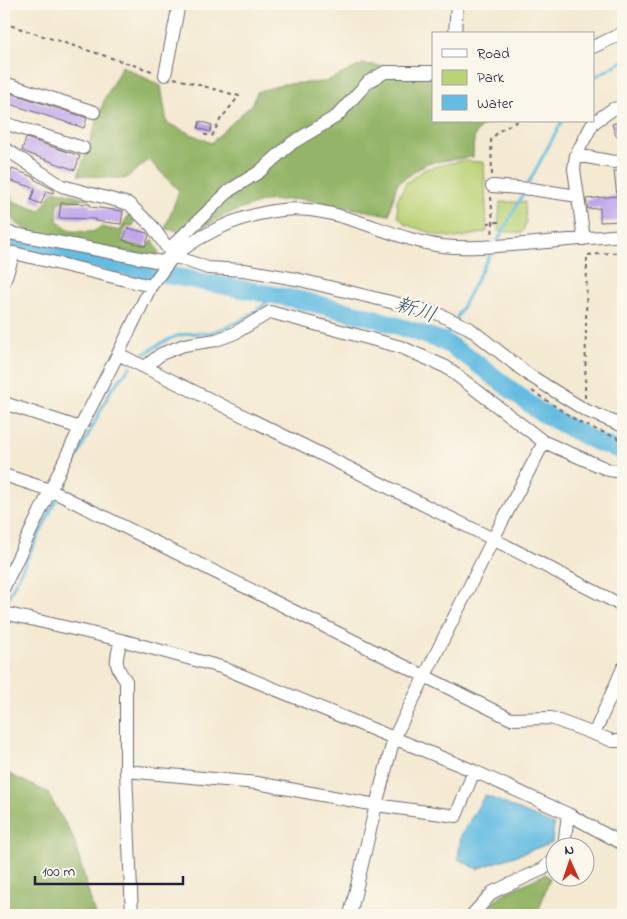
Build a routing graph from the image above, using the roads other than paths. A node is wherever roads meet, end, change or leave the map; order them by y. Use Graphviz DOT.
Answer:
graph roads {
  1 [pos="180,4"];
  2 [pos="457,4"];
  3 [pos="455,32"];
  4 [pos="623,33"];
  5 [pos="594,47"];
  6 [pos="432,72"];
  7 [pos="165,75"];
  8 [pos="4,83"];
  9 [pos="623,107"];
  10 [pos="94,112"];
  11 [pos="4,123"];
  12 [pos="4,148"];
  13 [pos="83,148"];
  14 [pos="576,156"];
  15 [pos="4,157"];
  16 [pos="17,157"];
  17 [pos="623,161"];
  18 [pos="492,186"];
  19 [pos="578,196"];
  20 [pos="4,232"];
  21 [pos="623,236"];
  22 [pos="584,239"];
  23 [pos="9,252"];
  24 [pos="171,253"];
  25 [pos="4,282"];
  26 [pos="151,286"];
  27 [pos="118,354"];
  28 [pos="145,367"];
  29 [pos="4,403"];
  30 [pos="623,426"];
  31 [pos="80,428"];
  32 [pos="544,442"];
  33 [pos="623,472"];
  34 [pos="4,475"];
  35 [pos="50,490"];
  36 [pos="493,539"];
  37 [pos="4,587"];
  38 [pos="623,606"];
  39 [pos="4,613"];
  40 [pos="121,640"];
  41 [pos="623,668"];
  42 [pos="424,676"];
  43 [pos="594,734"];
  44 [pos="394,738"];
  45 [pos="623,741"];
  46 [pos="126,771"];
  47 [pos="474,771"];
  48 [pos="376,805"];
  49 [pos="568,814"];
  50 [pos="565,836"];
  51 [pos="623,844"];
  52 [pos="544,868"];
  53 [pos="132,915"];
  54 [pos="350,915"];
  55 [pos="472,915"];
  1 -- 7 [label="street"];
  2 -- 3 [label="street"];
  4 -- 5 [label="street"];
  6 -- 24 [label="street"];
  8 -- 10 [label="street"];
  9 -- 14 [label="street"];
  11 -- 13 [label="street"];
  12 -- 16 [label="street"];
  14 -- 17 [label="street"];
  14 -- 19 [label="street"];
  15 -- 16 [label="street"];
  16 -- 24 [label="street"];
  18 -- 19 [label="street"];
  19 -- 22 [label="street"];
  20 -- 24 [label="street"];
  21 -- 22 [label="street"];
  22 -- 24 [label="street"];
  23 -- 25 [label="street"];
  23 -- 26 [label="street"];
  24 -- 26 [label="street"];
  24 -- 30 [label="street"];
  26 -- 27 [label="street"];
  27 -- 28 [label="street"];
  27 -- 31 [label="street"];
  28 -- 32 [label="street"];
  28 -- 36 [label="street"];
  29 -- 31 [label="street"];
  31 -- 35 [label="street"];
  32 -- 33 [label="street"];
  32 -- 36 [label="street"];
  34 -- 35 [label="street"];
  35 -- 37 [label="street"];
  35 -- 42 [label="street"];
  36 -- 38 [label="street"];
  36 -- 42 [label="street"];
  39 -- 40 [label="street"];
  40 -- 44 [label="street"];
  40 -- 46 [label="street"];
  41 -- 43 [label="street"];
  42 -- 43 [label="street"];
  42 -- 44 [label="street"];
  43 -- 45 [label="street"];
  44 -- 47 [label="street"];
  44 -- 48 [label="street"];
  46 -- 48 [label="street"];
  46 -- 53 [label="street"];
  47 -- 48 [label="street"];
  47 -- 49 [label="street"];
  48 -- 54 [label="street"];
  49 -- 50 [label="street"];
  49 -- 51 [label="street"];
  52 -- 55 [label="street"];
}
